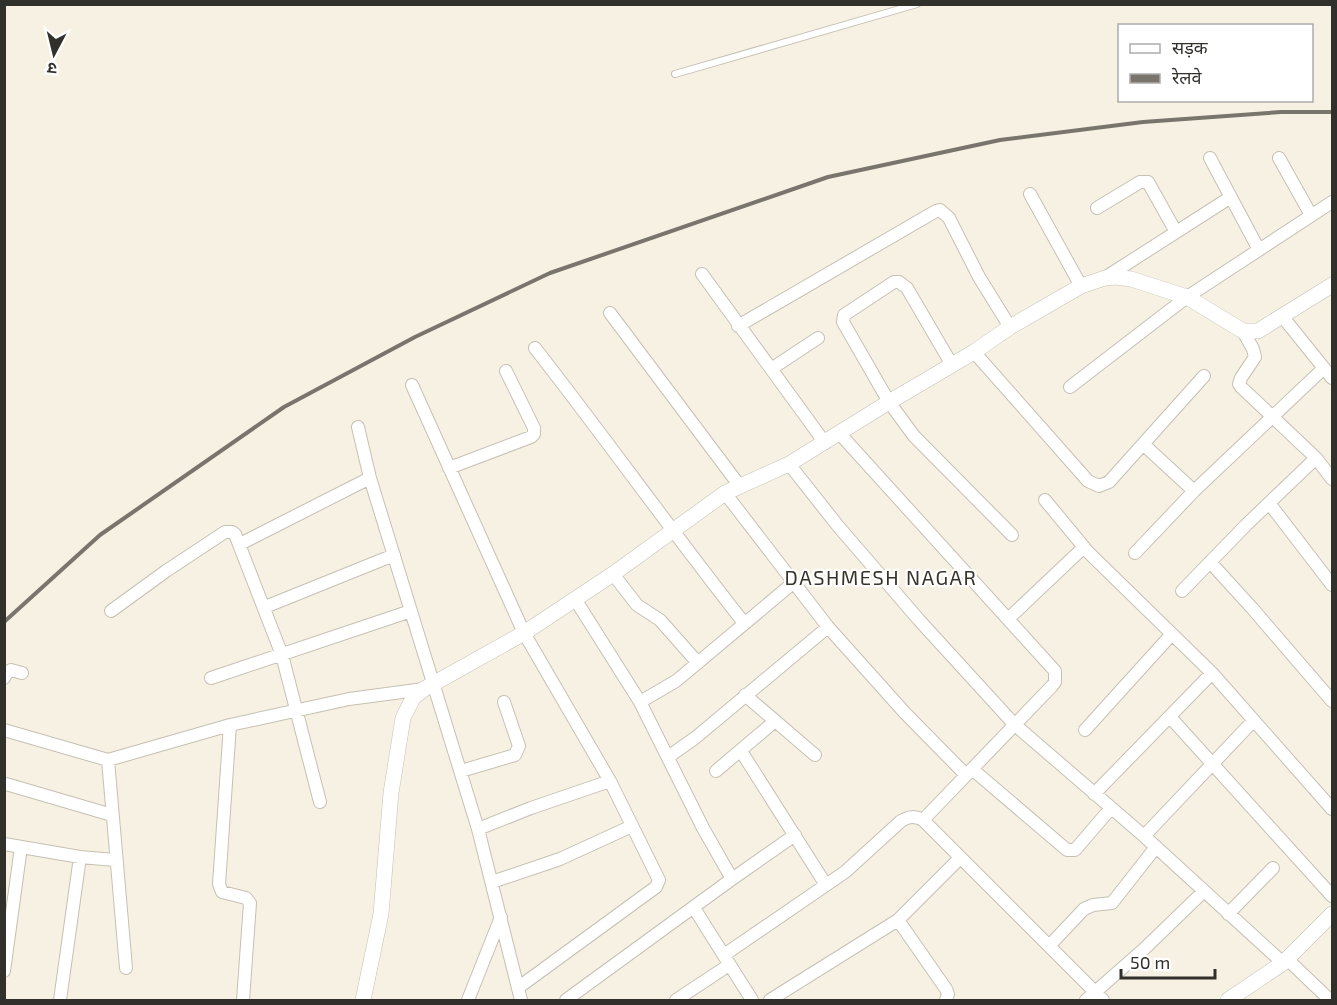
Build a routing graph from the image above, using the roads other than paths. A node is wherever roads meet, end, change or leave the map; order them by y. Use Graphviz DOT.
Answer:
graph roads {
  1 [pos="917,4"];
  2 [pos="675,74"];
  3 [pos="1210,158"];
  4 [pos="1279,158"];
  5 [pos="1030,194"];
  6 [pos="1231,197"];
  7 [pos="1332,202"];
  8 [pos="1097,208"];
  9 [pos="1311,215"];
  10 [pos="1176,232"];
  11 [pos="1259,250"];
  12 [pos="702,274"];
  13 [pos="1105,278"];
  14 [pos="1332,285"];
  15 [pos="1081,286"];
  16 [pos="1187,297"];
  17 [pos="610,313"];
  18 [pos="1282,316"];
  19 [pos="738,326"];
  20 [pos="1010,327"];
  21 [pos="1244,331"];
  22 [pos="818,338"];
  23 [pos="535,348"];
  24 [pos="974,352"];
  25 [pos="952,365"];
  26 [pos="1324,368"];
  27 [pos="771,369"];
  28 [pos="506,370"];
  29 [pos="1204,376"];
  30 [pos="1332,378"];
  31 [pos="412,385"];
  32 [pos="1070,387"];
  33 [pos="889,402"];
  34 [pos="1271,416"];
  35 [pos="358,427"];
  36 [pos="840,434"];
  37 [pos="825,443"];
  38 [pos="1143,444"];
  39 [pos="1316,459"];
  40 [pos="789,464"];
  41 [pos="449,468"];
  42 [pos="370,478"];
  43 [pos="1332,479"];
  44 [pos="739,486"];
  45 [pos="1194,491"];
  46 [pos="725,493"];
  47 [pos="1044,500"];
  48 [pos="1269,503"];
  49 [pos="671,531"];
  50 [pos="1012,535"];
  51 [pos="240,544"];
  52 [pos="1084,547"];
  53 [pos="1135,553"];
  54 [pos="394,555"];
  55 [pos="1210,562"];
  56 [pos="613,574"];
  57 [pos="793,582"];
  58 [pos="1332,585"];
  59 [pos="1182,591"];
  60 [pos="575,599"];
  61 [pos="265,607"];
  62 [pos="411,610"];
  63 [pos="111,611"];
  64 [pos="1008,619"];
  65 [pos="744,623"];
  66 [pos="828,627"];
  67 [pos="524,633"];
  68 [pos="1171,635"];
  69 [pos="282,655"];
  70 [pos="698,663"];
  71 [pos="22,673"];
  72 [pos="1212,674"];
  73 [pos="4,678"];
  74 [pos="210,678"];
  75 [pos="428,686"];
  76 [pos="745,695"];
  77 [pos="1332,701"];
  78 [pos="504,702"];
  79 [pos="640,702"];
  80 [pos="297,711"];
  81 [pos="1170,717"];
  82 [pos="1254,720"];
  83 [pos="775,721"];
  84 [pos="1014,724"];
  85 [pos="230,725"];
  86 [pos="4,730"];
  87 [pos="1085,730"];
  88 [pos="741,751"];
  89 [pos="815,755"];
  90 [pos="668,757"];
  91 [pos="108,760"];
  92 [pos="1214,764"];
  93 [pos="461,771"];
  94 [pos="716,771"];
  95 [pos="969,772"];
  96 [pos="610,781"];
  97 [pos="6,784"];
  98 [pos="1094,794"];
  99 [pos="320,802"];
  100 [pos="1111,808"];
  101 [pos="1332,809"];
  102 [pos="112,815"];
  103 [pos="923,820"];
  104 [pos="632,826"];
  105 [pos="478,829"];
  106 [pos="795,835"];
  107 [pos="1144,836"];
  108 [pos="4,844"];
  109 [pos="21,847"];
  110 [pos="1156,848"];
  111 [pos="80,857"];
  112 [pos="960,858"];
  113 [pos="115,860"];
  114 [pos="1272,868"];
  115 [pos="732,879"];
  116 [pos="492,882"];
  117 [pos="826,885"];
  118 [pos="1203,892"];
  119 [pos="1332,896"];
  120 [pos="694,908"];
  121 [pos="1228,914"];
  122 [pos="501,917"];
  123 [pos="1332,917"];
  124 [pos="898,920"];
  125 [pos="7,939"];
  126 [pos="1049,946"];
  127 [pos="727,960"];
  128 [pos="1285,961"];
  129 [pos="126,968"];
  130 [pos="4,971"];
  131 [pos="519,987"];
  132 [pos="1095,998"];
  133 [pos="60,1000"];
  134 [pos="243,1000"];
  135 [pos="363,1000"];
  136 [pos="468,1000"];
  137 [pos="521,1000"];
  138 [pos="566,1000"];
  139 [pos="676,1000"];
  140 [pos="752,1000"];
  141 [pos="770,1000"];
  142 [pos="946,1000"];
  143 [pos="1228,1000"];
  144 [pos="1330,1000"];
  1 -- 2 [label="lane"];
  3 -- 6 [label="street"];
  4 -- 9 [label="street"];
  5 -- 15 [label="street"];
  6 -- 10 [label="street"];
  6 -- 11 [label="street"];
  7 -- 9 [label="street"];
  8 -- 10 [label="street"];
  9 -- 11 [label="street"];
  10 -- 13 [label="street"];
  11 -- 16 [label="street"];
  12 -- 19 [label="street"];
  13 -- 15 [label="street"];
  13 -- 16 [label="street"];
  14 -- 18 [label="street"];
  15 -- 20 [label="street"];
  16 -- 21 [label="street"];
  16 -- 32 [label="street"];
  17 -- 44 [label="street"];
  18 -- 21 [label="street"];
  18 -- 26 [label="street"];
  19 -- 20 [label="street"];
  19 -- 27 [label="street"];
  20 -- 24 [label="street"];
  21 -- 34 [label="street"];
  22 -- 27 [label="street"];
  23 -- 49 [label="street"];
  24 -- 25 [label="street"];
  24 -- 38 [label="street"];
  25 -- 33 [label="street"];
  25 -- 33 [label="street"];
  26 -- 30 [label="street"];
  26 -- 34 [label="street"];
  27 -- 37 [label="street"];
  28 -- 41 [label="street"];
  29 -- 38 [label="street"];
  31 -- 41 [label="street"];
  33 -- 36 [label="street"];
  33 -- 50 [label="street"];
  34 -- 39 [label="street"];
  34 -- 45 [label="street"];
  35 -- 42 [label="street"];
  36 -- 37 [label="street"];
  36 -- 64 [label="street"];
  37 -- 40 [label="street"];
  38 -- 45 [label="street"];
  39 -- 43 [label="street"];
  39 -- 48 [label="street"];
  40 -- 44 [label="street"];
  40 -- 84 [label="street"];
  41 -- 67 [label="street"];
  42 -- 51 [label="street"];
  42 -- 54 [label="street"];
  44 -- 46 [label="street"];
  45 -- 53 [label="street"];
  46 -- 49 [label="street"];
  46 -- 57 [label="street"];
  47 -- 52 [label="street"];
  48 -- 55 [label="street"];
  48 -- 58 [label="street"];
  49 -- 56 [label="street"];
  49 -- 65 [label="street"];
  51 -- 61 [label="street"];
  51 -- 63 [label="street"];
  52 -- 64 [label="street"];
  52 -- 68 [label="street"];
  54 -- 61 [label="street"];
  54 -- 62 [label="street"];
  55 -- 59 [label="street"];
  55 -- 77 [label="street"];
  56 -- 60 [label="street"];
  56 -- 70 [label="street"];
  57 -- 65 [label="street"];
  57 -- 66 [label="street"];
  60 -- 67 [label="street"];
  60 -- 79 [label="street"];
  61 -- 69 [label="street"];
  62 -- 69 [label="street"];
  62 -- 75 [label="street"];
  64 -- 84 [label="street"];
  65 -- 70 [label="street"];
  66 -- 76 [label="street"];
  66 -- 95 [label="street"];
  67 -- 75 [label="street"];
  67 -- 96 [label="street"];
  68 -- 72 [label="street"];
  68 -- 87 [label="street"];
  69 -- 74 [label="street"];
  69 -- 80 [label="street"];
  70 -- 79 [label="street"];
  71 -- 73 [label="street"];
  72 -- 81 [label="street"];
  72 -- 82 [label="street"];
  75 -- 80 [label="street"];
  75 -- 93 [label="street"];
  75 -- 135 [label="street"];
  76 -- 83 [label="street"];
  76 -- 90 [label="street"];
  78 -- 93 [label="street"];
  79 -- 90 [label="street"];
  80 -- 85 [label="street"];
  80 -- 99 [label="street"];
  81 -- 92 [label="street"];
  81 -- 98 [label="street"];
  82 -- 92 [label="street"];
  82 -- 101 [label="street"];
  83 -- 88 [label="street"];
  83 -- 89 [label="street"];
  84 -- 95 [label="street"];
  84 -- 98 [label="street"];
  85 -- 91 [label="street"];
  85 -- 134 [label="street"];
  86 -- 91 [label="street"];
  88 -- 94 [label="street"];
  88 -- 106 [label="street"];
  90 -- 115 [label="street"];
  91 -- 102 [label="street"];
  92 -- 107 [label="street"];
  92 -- 119 [label="street"];
  93 -- 105 [label="street"];
  95 -- 100 [label="street"];
  95 -- 103 [label="street"];
  96 -- 104 [label="street"];
  96 -- 105 [label="street"];
  97 -- 102 [label="street"];
  98 -- 100 [label="street"];
  100 -- 107 [label="street"];
  102 -- 113 [label="street"];
  103 -- 112 [label="street"];
  103 -- 117 [label="street"];
  104 -- 116 [label="street"];
  104 -- 131 [label="street"];
  105 -- 116 [label="street"];
  106 -- 115 [label="street"];
  106 -- 117 [label="street"];
  107 -- 110 [label="street"];
  108 -- 109 [label="street"];
  109 -- 111 [label="street"];
  109 -- 125 [label="street"];
  110 -- 118 [label="street"];
  110 -- 126 [label="street"];
  111 -- 113 [label="street"];
  111 -- 133 [label="street"];
  112 -- 124 [label="street"];
  112 -- 126 [label="street"];
  113 -- 129 [label="street"];
  114 -- 121 [label="street"];
  115 -- 120 [label="street"];
  116 -- 122 [label="street"];
  117 -- 127 [label="street"];
  118 -- 121 [label="street"];
  118 -- 132 [label="street"];
  120 -- 127 [label="street"];
  120 -- 138 [label="street"];
  121 -- 128 [label="street"];
  122 -- 131 [label="street"];
  122 -- 136 [label="street"];
  123 -- 128 [label="street"];
  124 -- 141 [label="street"];
  124 -- 142 [label="street"];
  125 -- 130 [label="street"];
  126 -- 132 [label="street"];
  127 -- 139 [label="street"];
  127 -- 140 [label="street"];
  128 -- 143 [label="street"];
  128 -- 144 [label="street"];
  131 -- 137 [label="street"];
}
